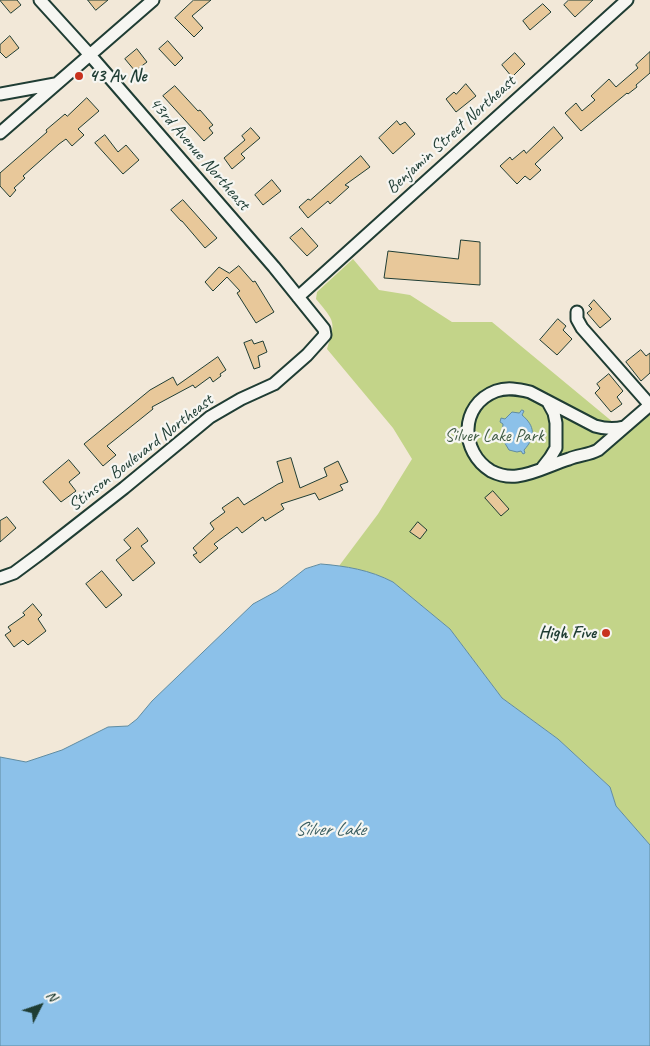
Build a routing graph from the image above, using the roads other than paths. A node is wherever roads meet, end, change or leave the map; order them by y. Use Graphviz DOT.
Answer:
graph roads {
  1 [pos="40,0"];
  2 [pos="153,0"];
  3 [pos="627,0"];
  4 [pos="90,55"];
  5 [pos="57,84"];
  6 [pos="0,94"];
  7 [pos="0,133"];
  8 [pos="298,297"];
  9 [pos="577,312"];
  10 [pos="326,335"];
  11 [pos="548,402"];
  12 [pos="650,405"];
  13 [pos="624,427"];
  14 [pos="542,468"];
  15 [pos="0,578"];
  1 -- 4 [label="street, 43rd Avenue Northeast"];
  2 -- 4 [label="street"];
  3 -- 8 [label="street, Benjamin Street Northeast"];
  4 -- 5 [label="street"];
  4 -- 8 [label="street, 43rd Avenue Northeast"];
  5 -- 6 [label="street"];
  5 -- 7 [label="street"];
  8 -- 10 [label="street, 43rd Avenue Northeast"];
  9 -- 12 [label="street"];
  10 -- 15 [label="street, Stinson Boulevard Northeast"];
  11 -- 13 [label="street"];
  11 -- 14 [label="street"];
  11 -- 14 [label="street"];
  12 -- 13 [label="street"];
  13 -- 14 [label="street"];
}
